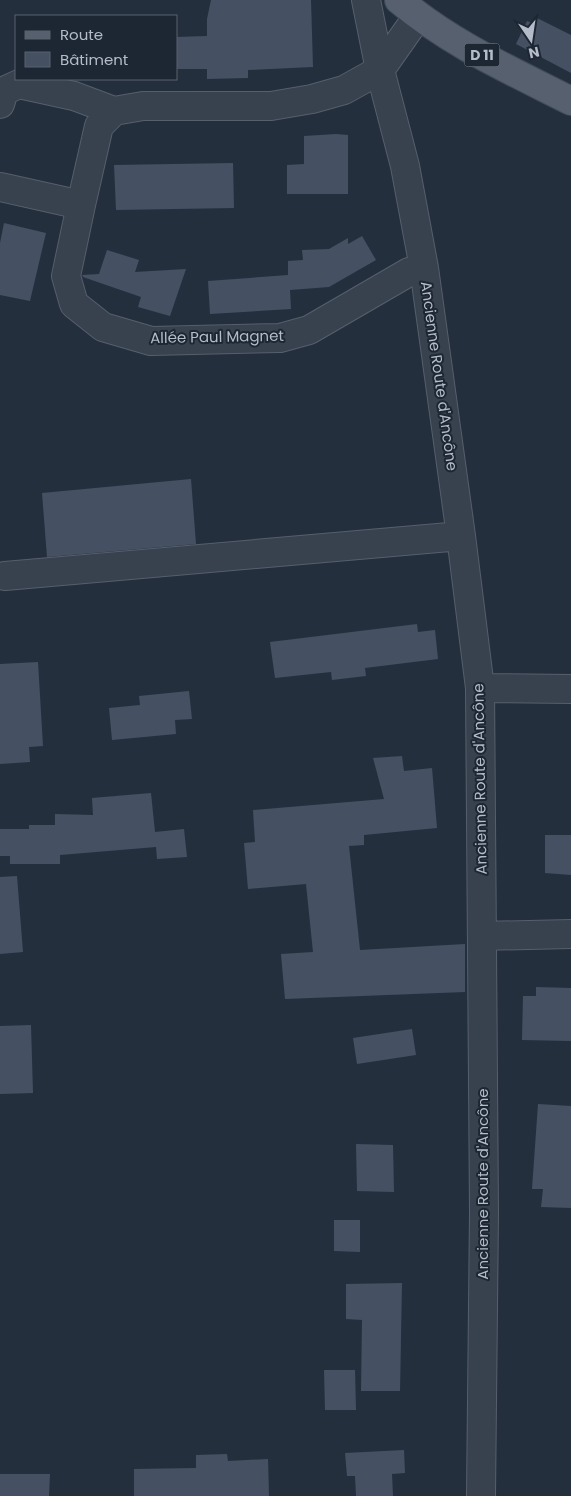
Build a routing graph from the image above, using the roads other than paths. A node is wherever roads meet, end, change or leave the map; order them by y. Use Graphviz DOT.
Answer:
graph roads {
  1 [pos="366,0"];
  2 [pos="408,8"];
  3 [pos="380,70"];
  4 [pos="571,101"];
  5 [pos="0,104"];
  6 [pos="114,111"];
  7 [pos="0,186"];
  8 [pos="81,206"];
  9 [pos="424,268"];
  10 [pos="462,536"];
  11 [pos="4,576"];
  12 [pos="480,688"];
  13 [pos="571,689"];
  14 [pos="571,934"];
  15 [pos="482,936"];
  16 [pos="481,1496"];
  1 -- 3 [label="street, Ancienne Route d'Ancône"];
  2 -- 3 [label="street"];
  2 -- 4 [label="main road, D 11"];
  3 -- 6 [label="street"];
  3 -- 9 [label="street, Ancienne Route d'Ancône"];
  5 -- 6 [label="street"];
  6 -- 8 [label="street, Allée Paul Magnet"];
  7 -- 8 [label="street"];
  8 -- 9 [label="street, Allée Paul Magnet"];
  9 -- 10 [label="street, Ancienne Route d'Ancône"];
  10 -- 11 [label="street"];
  10 -- 12 [label="street, Ancienne Route d'Ancône"];
  12 -- 13 [label="street"];
  12 -- 15 [label="street, Ancienne Route d'Ancône"];
  14 -- 15 [label="street"];
  15 -- 16 [label="street, Ancienne Route d'Ancône"];
}
